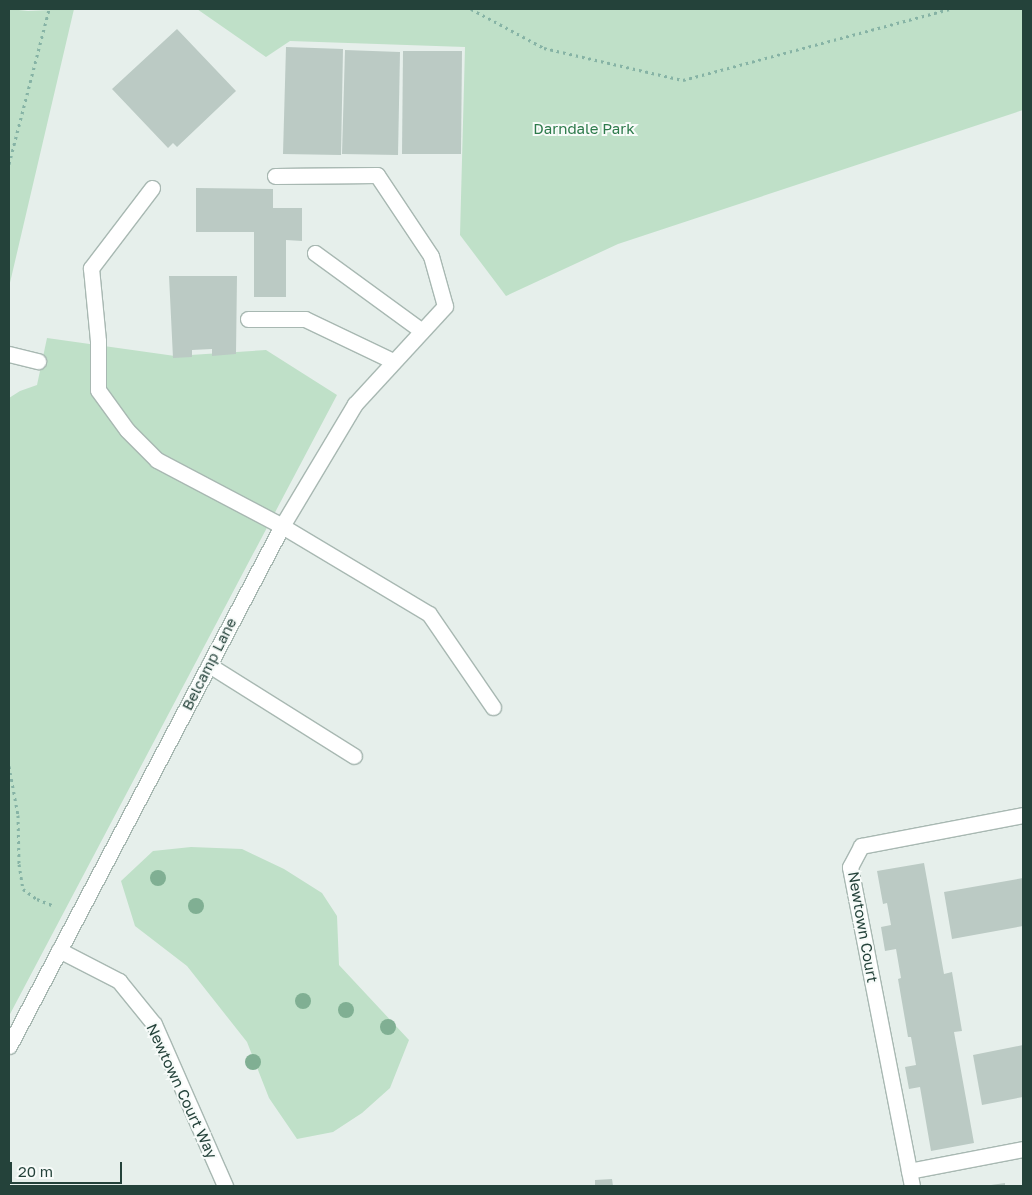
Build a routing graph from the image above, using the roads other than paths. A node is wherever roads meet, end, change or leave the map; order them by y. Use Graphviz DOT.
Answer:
graph roads {
  1 [pos="275,176"];
  2 [pos="152,188"];
  3 [pos="315,252"];
  4 [pos="248,318"];
  5 [pos="422,331"];
  6 [pos="9,354"];
  7 [pos="38,361"];
  8 [pos="393,361"];
  9 [pos="282,526"];
  10 [pos="209,665"];
  11 [pos="493,708"];
  12 [pos="354,756"];
  13 [pos="1023,815"];
  14 [pos="59,950"];
  15 [pos="9,1046"];
  16 [pos="1023,1149"];
  17 [pos="910,1179"];
  18 [pos="225,1186"];
  1 -- 5 [label="street, Belcamp Lane"];
  2 -- 9 [label="street"];
  3 -- 5 [label="street"];
  4 -- 8 [label="street"];
  5 -- 8 [label="street, Belcamp Lane"];
  6 -- 7 [label="street"];
  8 -- 9 [label="street, Belcamp Lane"];
  9 -- 10 [label="street, Belcamp Lane"];
  9 -- 11 [label="street"];
  10 -- 12 [label="street"];
  10 -- 14 [label="street, Belcamp Lane"];
  13 -- 17 [label="street, Newtown Court"];
  14 -- 15 [label="street, Belcamp Lane"];
  14 -- 18 [label="street, Newtown Court Way"];
  16 -- 17 [label="street, Newtown Court"];
}
